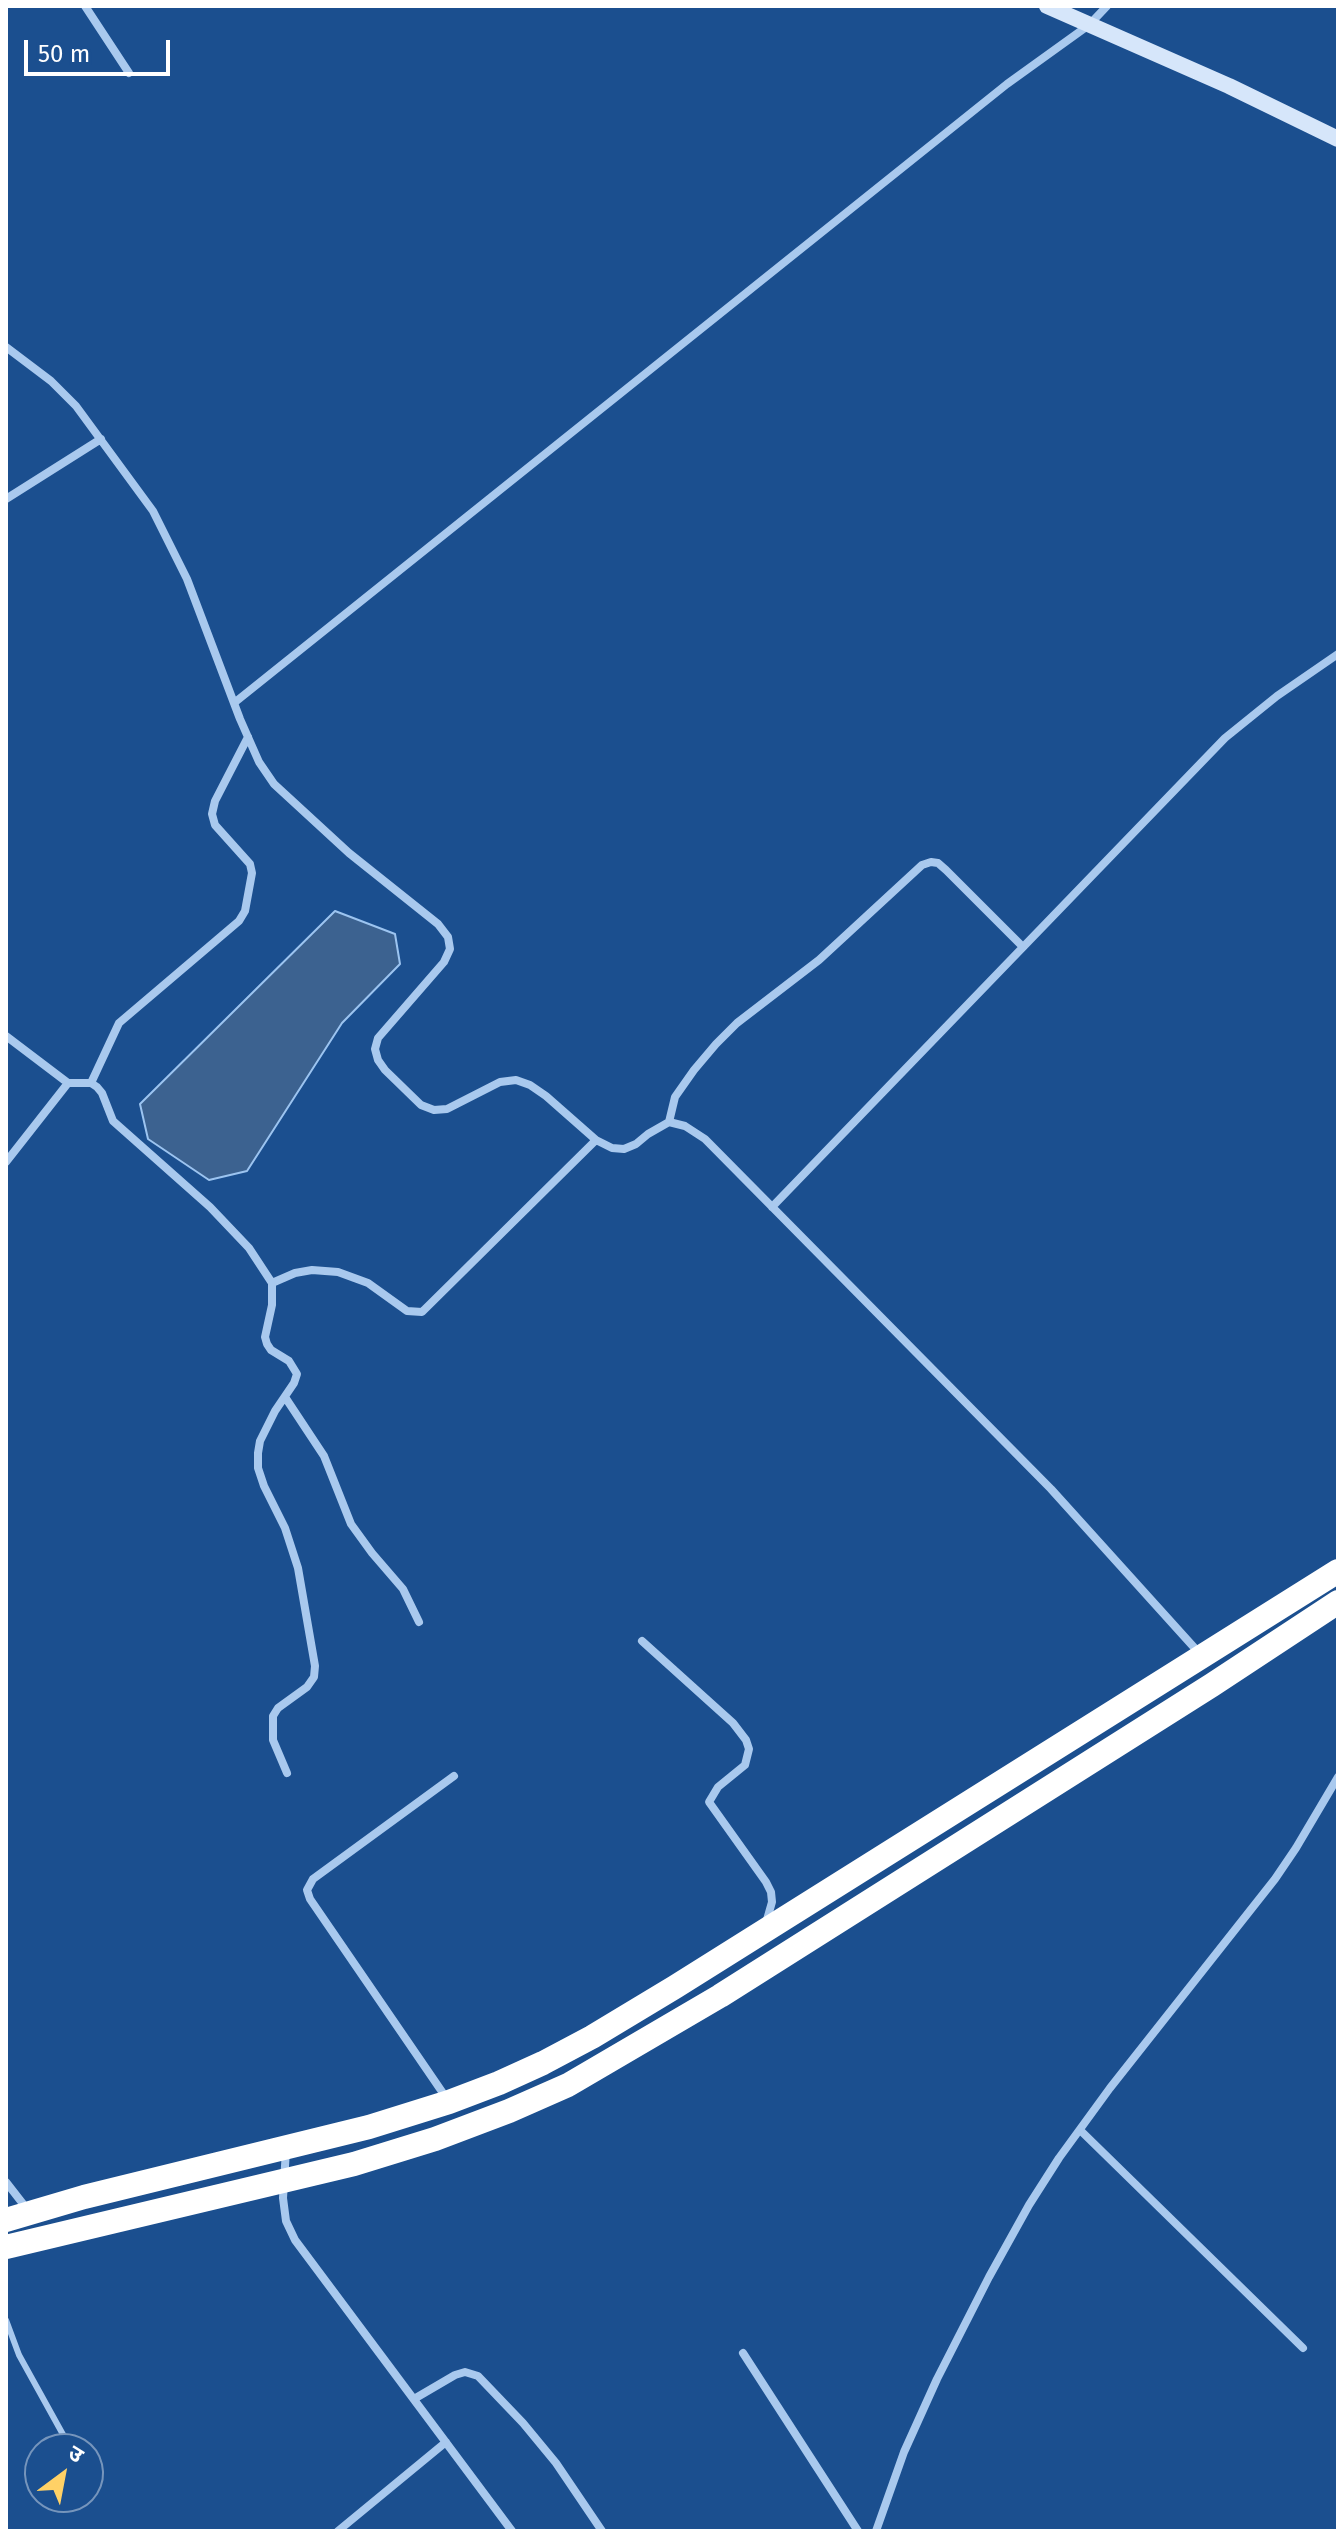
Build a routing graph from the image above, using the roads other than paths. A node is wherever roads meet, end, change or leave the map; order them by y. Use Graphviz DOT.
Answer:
graph roads {
  1 [pos="85,6"];
  2 [pos="1047,6"];
  3 [pos="1107,6"];
  4 [pos="1089,25"];
  5 [pos="129,73"];
  6 [pos="1338,139"];
  7 [pos="6,347"];
  8 [pos="101,439"];
  9 [pos="6,499"];
  10 [pos="1338,654"];
  11 [pos="234,703"];
  12 [pos="248,737"];
  13 [pos="1023,947"];
  14 [pos="6,1036"];
  15 [pos="68,1083"];
  16 [pos="91,1083"];
  17 [pos="669,1122"];
  18 [pos="596,1140"];
  19 [pos="6,1162"];
  20 [pos="772,1207"];
  21 [pos="272,1283"];
  22 [pos="285,1397"];
  23 [pos="1338,1571"];
  24 [pos="1338,1602"];
  25 [pos="419,1622"];
  26 [pos="642,1641"];
  27 [pos="1202,1655"];
  28 [pos="287,1773"];
  29 [pos="454,1776"];
  30 [pos="1338,1777"];
  31 [pos="764,1931"];
  32 [pos="449,2102"];
  33 [pos="1080,2130"];
  34 [pos="286,2149"];
  35 [pos="6,2182"];
  36 [pos="282,2183"];
  37 [pos="84,2197"];
  38 [pos="30,2213"];
  39 [pos="6,2220"];
  40 [pos="92,2225"];
  41 [pos="6,2247"];
  42 [pos="6,2320"];
  43 [pos="1303,2348"];
  44 [pos="743,2353"];
  45 [pos="414,2399"];
  46 [pos="62,2433"];
  47 [pos="446,2442"];
  48 [pos="338,2531"];
  49 [pos="512,2531"];
  50 [pos="602,2531"];
  51 [pos="858,2531"];
  52 [pos="876,2531"];
  1 -- 5 [label="street"];
  2 -- 4 [label="street"];
  3 -- 4 [label="street"];
  4 -- 6 [label="street"];
  4 -- 11 [label="street"];
  7 -- 8 [label="street"];
  8 -- 9 [label="street"];
  8 -- 11 [label="street"];
  10 -- 13 [label="street"];
  11 -- 12 [label="street"];
  12 -- 16 [label="street"];
  12 -- 18 [label="street"];
  13 -- 17 [label="street"];
  13 -- 20 [label="street"];
  14 -- 15 [label="street"];
  15 -- 16 [label="street"];
  15 -- 19 [label="street"];
  16 -- 21 [label="street"];
  17 -- 18 [label="street"];
  17 -- 20 [label="street"];
  18 -- 21 [label="street"];
  20 -- 27 [label="street"];
  21 -- 22 [label="street"];
  22 -- 25 [label="street"];
  22 -- 28 [label="street"];
  23 -- 27 [label="highway"];
  24 -- 36 [label="highway"];
  26 -- 31 [label="street"];
  27 -- 31 [label="highway"];
  29 -- 32 [label="street"];
  30 -- 33 [label="street"];
  31 -- 32 [label="highway"];
  32 -- 34 [label="highway"];
  33 -- 43 [label="street"];
  33 -- 52 [label="street"];
  34 -- 36 [label="street"];
  34 -- 37 [label="highway"];
  35 -- 38 [label="street"];
  36 -- 40 [label="highway"];
  36 -- 45 [label="street"];
  37 -- 38 [label="highway"];
  37 -- 40 [label="highway"];
  38 -- 39 [label="highway"];
  40 -- 41 [label="highway"];
  42 -- 46 [label="lane"];
  44 -- 51 [label="street"];
  45 -- 47 [label="street"];
  45 -- 50 [label="street"];
  47 -- 48 [label="street"];
  47 -- 49 [label="street"];
}
